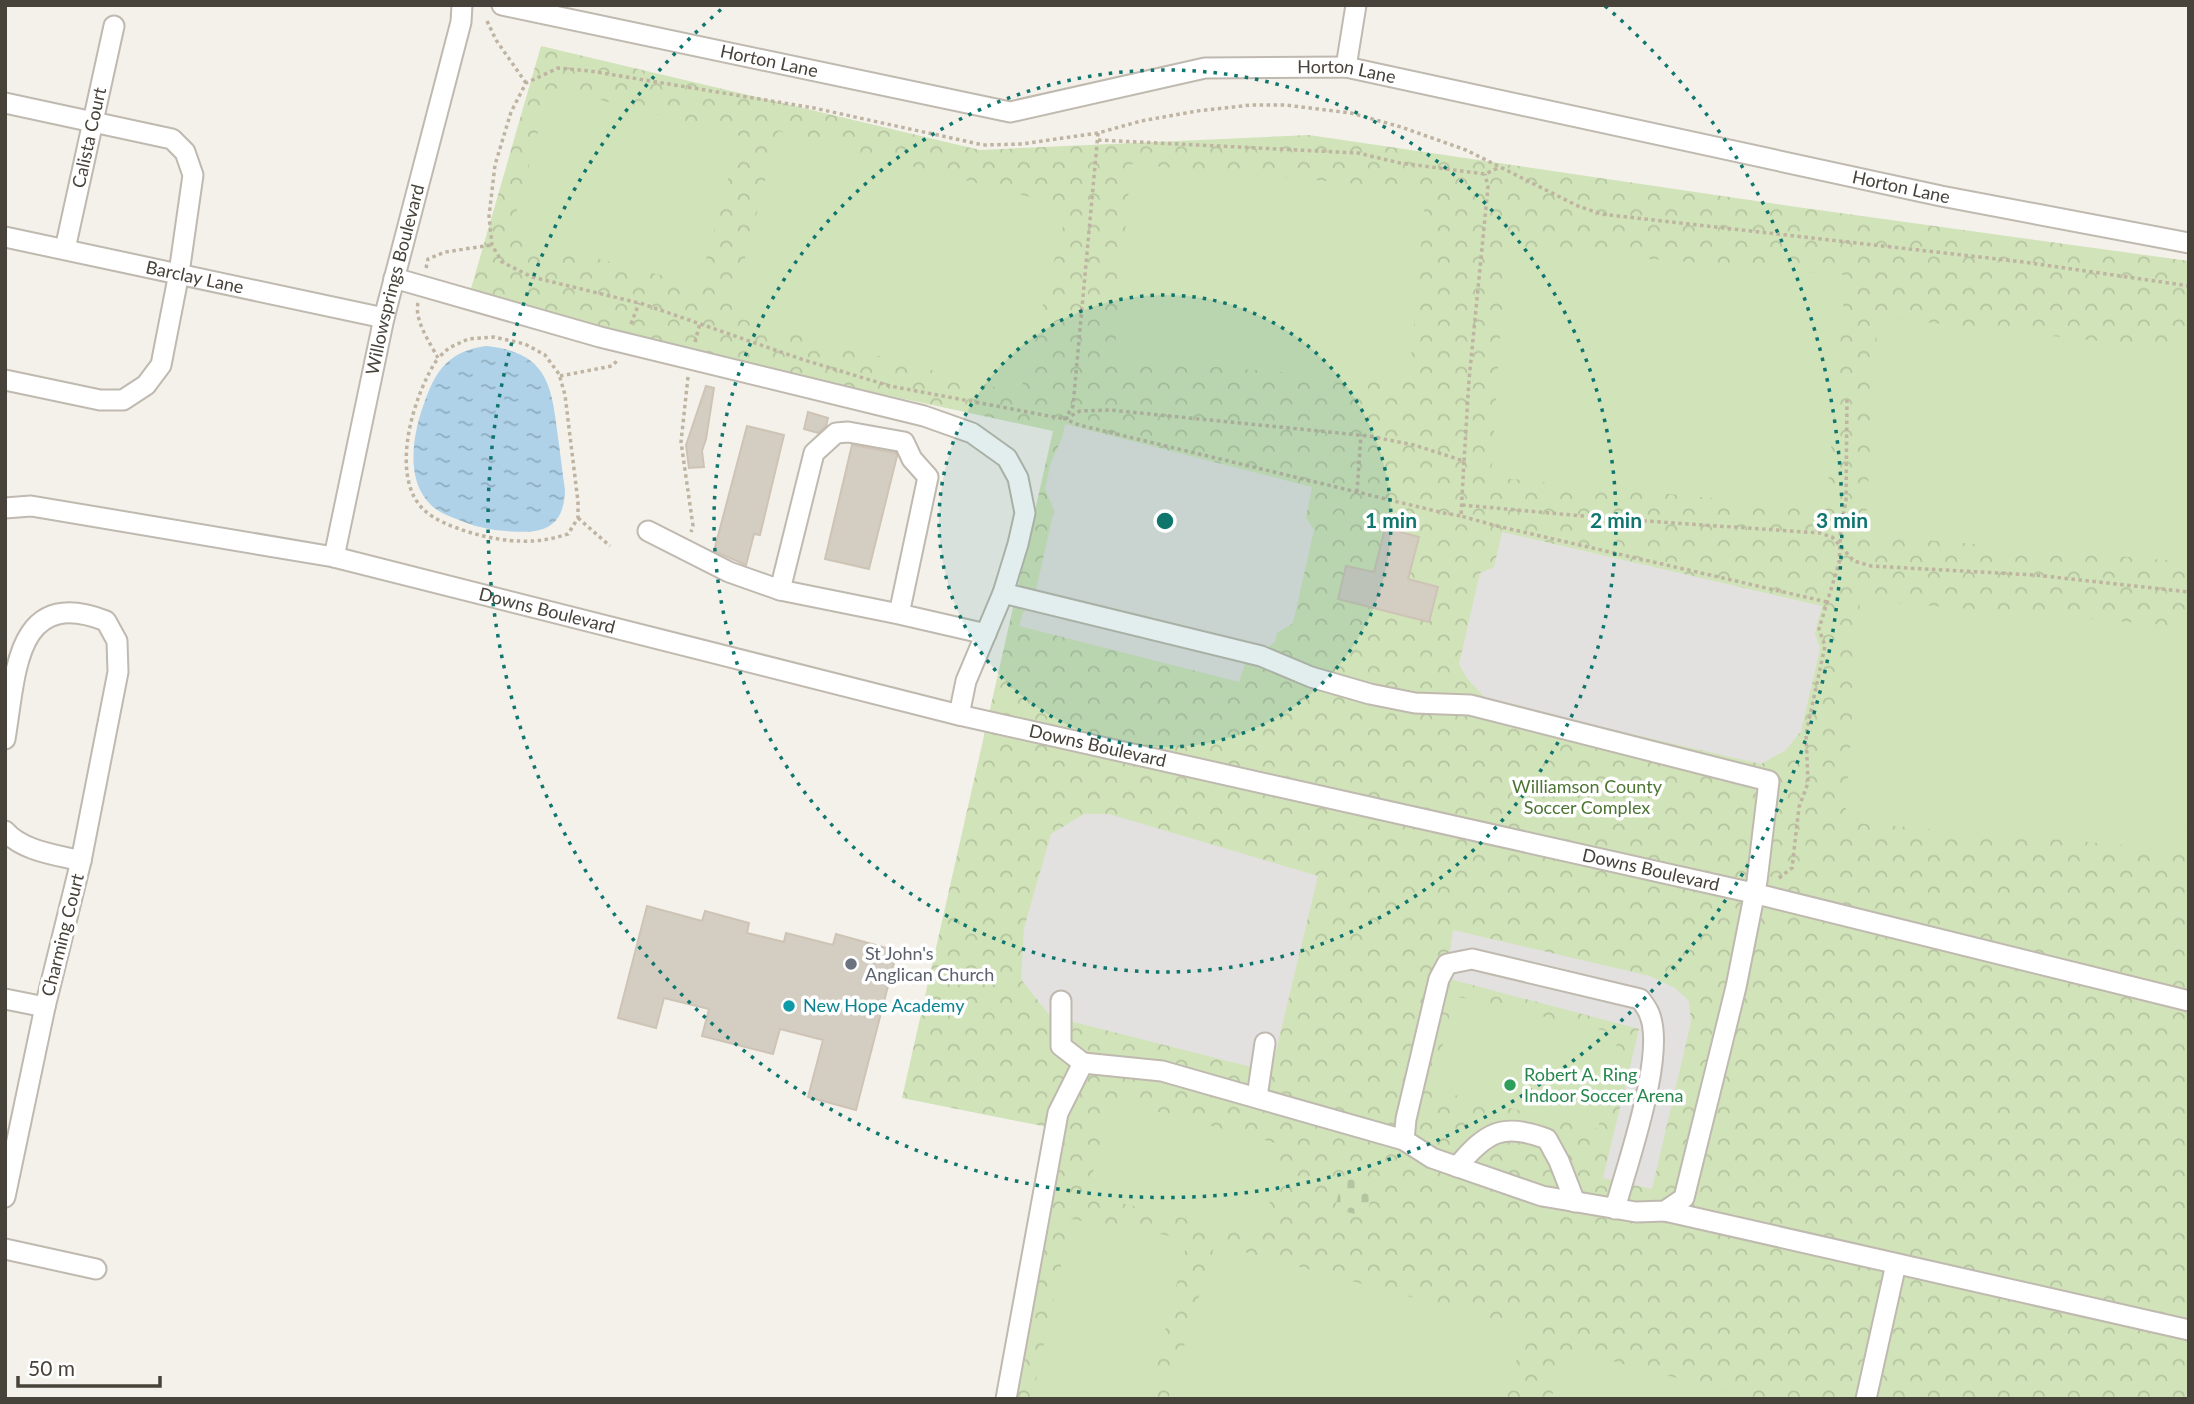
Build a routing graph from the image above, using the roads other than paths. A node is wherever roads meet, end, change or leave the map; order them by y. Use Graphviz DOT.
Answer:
graph roads {
  1 [pos="462,5"];
  2 [pos="502,5"];
  3 [pos="1356,5"];
  4 [pos="114,26"];
  5 [pos="1346,67"];
  6 [pos="5,103"];
  7 [pos="92,123"];
  8 [pos="5,237"];
  9 [pos="2189,243"];
  10 [pos="65,249"];
  11 [pos="179,274"];
  12 [pos="394,278"];
  13 [pos="384,318"];
  14 [pos="5,380"];
  15 [pos="5,508"];
  16 [pos="649,531"];
  17 [pos="334,557"];
  18 [pos="780,590"];
  19 [pos="1003,593"];
  20 [pos="899,614"];
  21 [pos="986,634"];
  22 [pos="959,715"];
  23 [pos="5,739"];
  24 [pos="5,831"];
  25 [pos="81,861"];
  26 [pos="1753,893"];
  27 [pos="5,999"];
  28 [pos="2189,1001"];
  29 [pos="1061,1002"];
  30 [pos="45,1007"];
  31 [pos="1265,1043"];
  32 [pos="1083,1063"];
  33 [pos="1257,1097"];
  34 [pos="13,1118"];
  35 [pos="1404,1140"];
  36 [pos="1457,1167"];
  37 [pos="5,1197"];
  38 [pos="1575,1202"];
  39 [pos="1615,1209"];
  40 [pos="1665,1212"];
  41 [pos="5,1249"];
  42 [pos="1896,1264"];
  43 [pos="96,1269"];
  44 [pos="2189,1330"];
  45 [pos="1006,1399"];
  46 [pos="1866,1399"];
  1 -- 12 [label="street, Willowsprings Boulevard"];
  2 -- 5 [label="street, Horton Lane"];
  3 -- 5 [label="street"];
  4 -- 7 [label="street, Calista Court"];
  5 -- 9 [label="street, Horton Lane"];
  6 -- 7 [label="street"];
  7 -- 10 [label="street, Calista Court"];
  7 -- 11 [label="street"];
  8 -- 10 [label="street, Barclay Lane"];
  10 -- 11 [label="street, Barclay Lane"];
  11 -- 13 [label="street, Barclay Lane"];
  11 -- 14 [label="street"];
  12 -- 13 [label="street, Willowsprings Boulevard"];
  12 -- 19 [label="street"];
  13 -- 17 [label="street, Willowsprings Boulevard"];
  15 -- 17 [label="street, Downs Boulevard"];
  16 -- 18 [label="street"];
  17 -- 22 [label="street, Downs Boulevard"];
  18 -- 20 [label="street"];
  18 -- 20 [label="street"];
  19 -- 21 [label="street"];
  19 -- 26 [label="street"];
  20 -- 21 [label="street"];
  21 -- 22 [label="street"];
  22 -- 26 [label="street, Downs Boulevard"];
  23 -- 25 [label="street, Charming Court"];
  24 -- 25 [label="street"];
  25 -- 30 [label="street, Charming Court"];
  26 -- 28 [label="street, Downs Boulevard"];
  26 -- 40 [label="street"];
  27 -- 30 [label="street"];
  29 -- 32 [label="street"];
  30 -- 34 [label="street, Charming Court"];
  31 -- 33 [label="street"];
  32 -- 33 [label="street"];
  32 -- 45 [label="street"];
  33 -- 35 [label="street"];
  34 -- 37 [label="street, Charming Court"];
  35 -- 36 [label="street"];
  35 -- 39 [label="street"];
  36 -- 38 [label="street"];
  36 -- 38 [label="street"];
  38 -- 39 [label="street"];
  39 -- 40 [label="street"];
  40 -- 42 [label="street"];
  41 -- 43 [label="street"];
  42 -- 44 [label="street"];
  42 -- 46 [label="street"];
}
